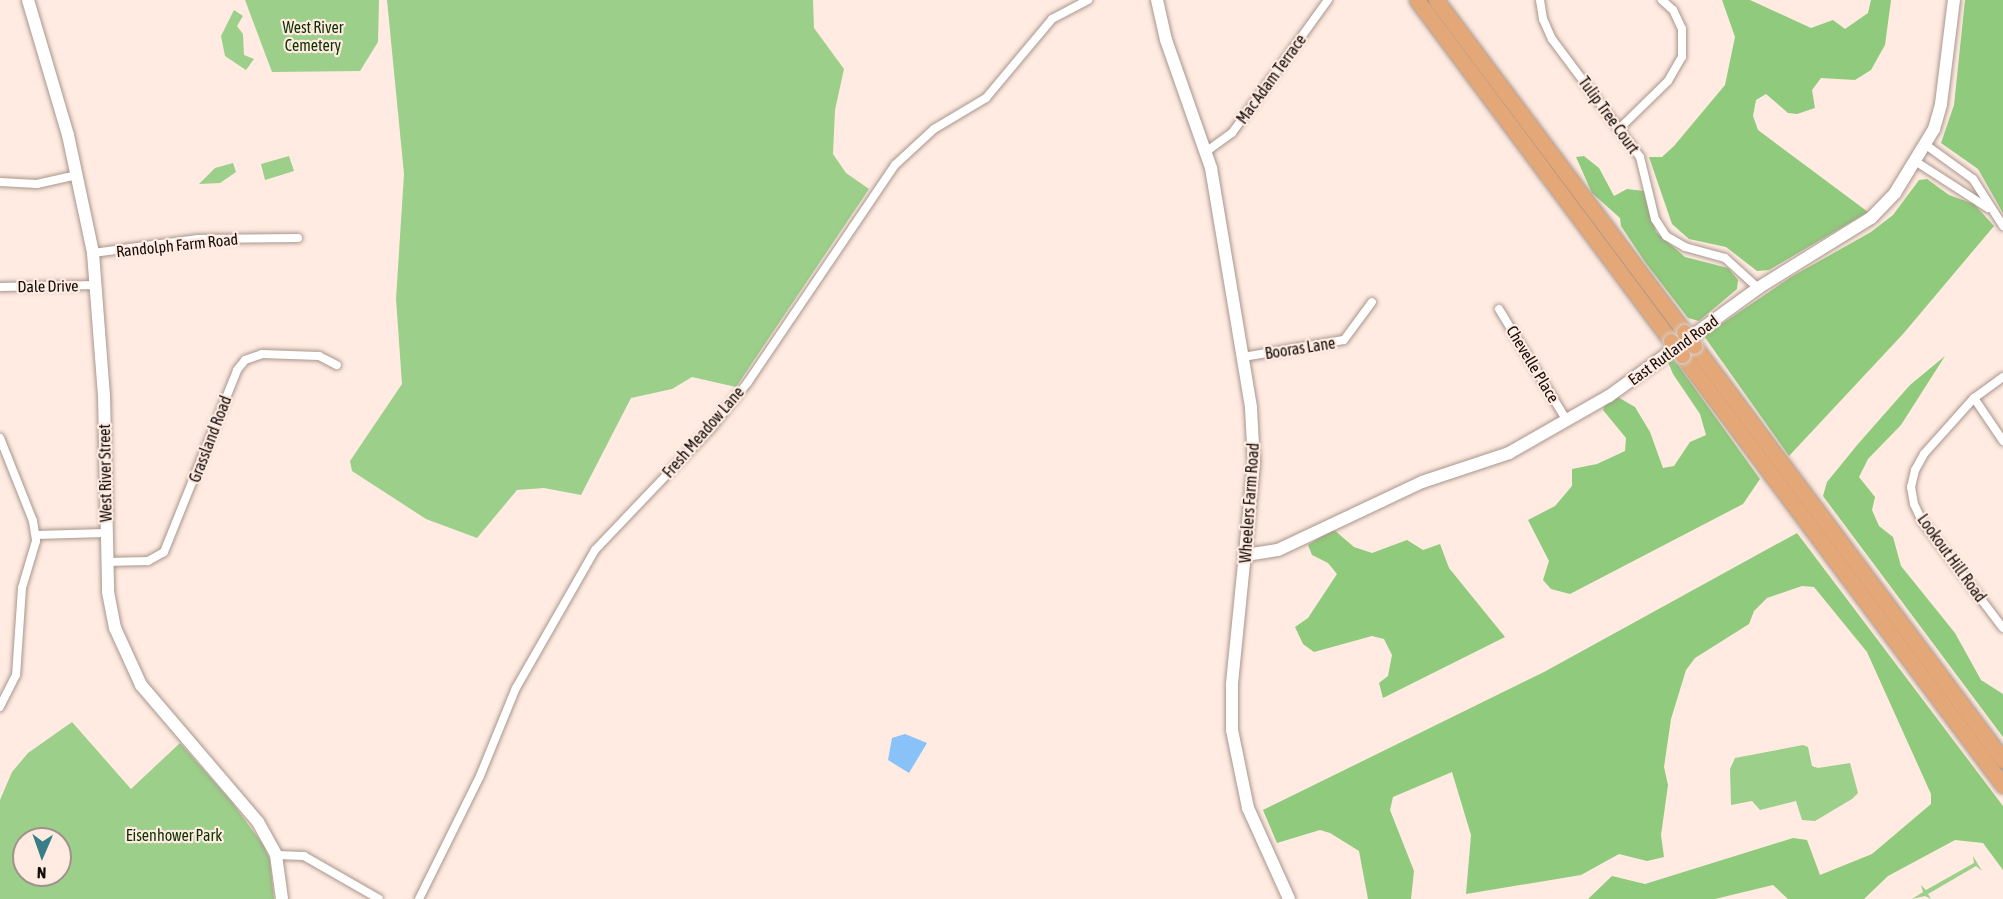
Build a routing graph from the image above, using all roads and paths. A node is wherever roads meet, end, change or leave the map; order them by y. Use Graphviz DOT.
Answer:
graph roads {
  1 [pos="28,0"];
  2 [pos="1088,0"];
  3 [pos="1156,0"];
  4 [pos="1328,0"];
  5 [pos="1417,0"];
  6 [pos="1436,0"];
  7 [pos="1540,0"];
  8 [pos="1662,0"];
  9 [pos="1954,0"];
  10 [pos="1620,128"];
  11 [pos="1926,145"];
  12 [pos="1207,151"];
  13 [pos="1915,161"];
  14 [pos="77,175"];
  15 [pos="0,182"];
  16 [pos="1989,209"];
  17 [pos="2003,226"];
  18 [pos="298,238"];
  19 [pos="93,253"];
  20 [pos="96,285"];
  21 [pos="0,287"];
  22 [pos="1758,288"];
  23 [pos="1372,302"];
  24 [pos="1499,309"];
  25 [pos="1678,337"];
  26 [pos="1688,350"];
  27 [pos="1243,357"];
  28 [pos="337,365"];
  29 [pos="2003,377"];
  30 [pos="1974,398"];
  31 [pos="1567,421"];
  32 [pos="0,438"];
  33 [pos="2003,441"];
  34 [pos="105,533"];
  35 [pos="36,535"];
  36 [pos="1246,555"];
  37 [pos="106,562"];
  38 [pos="2003,628"];
  39 [pos="0,707"];
  40 [pos="2003,760"];
  41 [pos="2003,785"];
  42 [pos="276,855"];
  43 [pos="282,899"];
  44 [pos="379,899"];
  45 [pos="419,899"];
  46 [pos="1289,899"];
  1 -- 14 [label="main road, West River Street"];
  2 -- 45 [label="street, Fresh Meadow Lane"];
  3 -- 12 [label="main road, Wheelers Farm Road"];
  4 -- 12 [label="street, Mac Adam Terrace"];
  5 -- 25 [label="highway"];
  6 -- 25 [label="highway"];
  7 -- 10 [label="street, Tulip Tree Court"];
  8 -- 10 [label="street"];
  9 -- 11 [label="main road, East Rutland Road"];
  10 -- 22 [label="street, Tulip Tree Court"];
  11 -- 13 [label="main road, East Rutland Road"];
  11 -- 16 [label="street"];
  12 -- 27 [label="main road, Wheelers Farm Road"];
  13 -- 16 [label="street"];
  13 -- 22 [label="main road, East Rutland Road"];
  14 -- 15 [label="street"];
  14 -- 19 [label="main road, West River Street"];
  16 -- 17 [label="street"];
  18 -- 19 [label="street, Randolph Farm Road"];
  19 -- 20 [label="main road, West River Street"];
  20 -- 21 [label="street, Dale Drive"];
  20 -- 34 [label="main road, West River Street"];
  22 -- 31 [label="main road, East Rutland Road"];
  23 -- 27 [label="street, Booras Lane"];
  24 -- 31 [label="street, Chevelle Place"];
  25 -- 26 [label="highway, bridge"];
  26 -- 40 [label="highway"];
  26 -- 41 [label="highway"];
  27 -- 36 [label="main road, Wheelers Farm Road"];
  28 -- 37 [label="street, Grassland Road"];
  29 -- 30 [label="street, Lookout Hill Road"];
  30 -- 33 [label="street"];
  30 -- 38 [label="street, Lookout Hill Road"];
  31 -- 36 [label="main road, East Rutland Road"];
  32 -- 35 [label="street"];
  34 -- 35 [label="street"];
  34 -- 37 [label="main road, West River Street"];
  35 -- 39 [label="street"];
  36 -- 46 [label="main road, Wheelers Farm Road"];
  37 -- 42 [label="main road, West River Street"];
  42 -- 43 [label="main road, West River Street"];
  42 -- 44 [label="street"];
}
